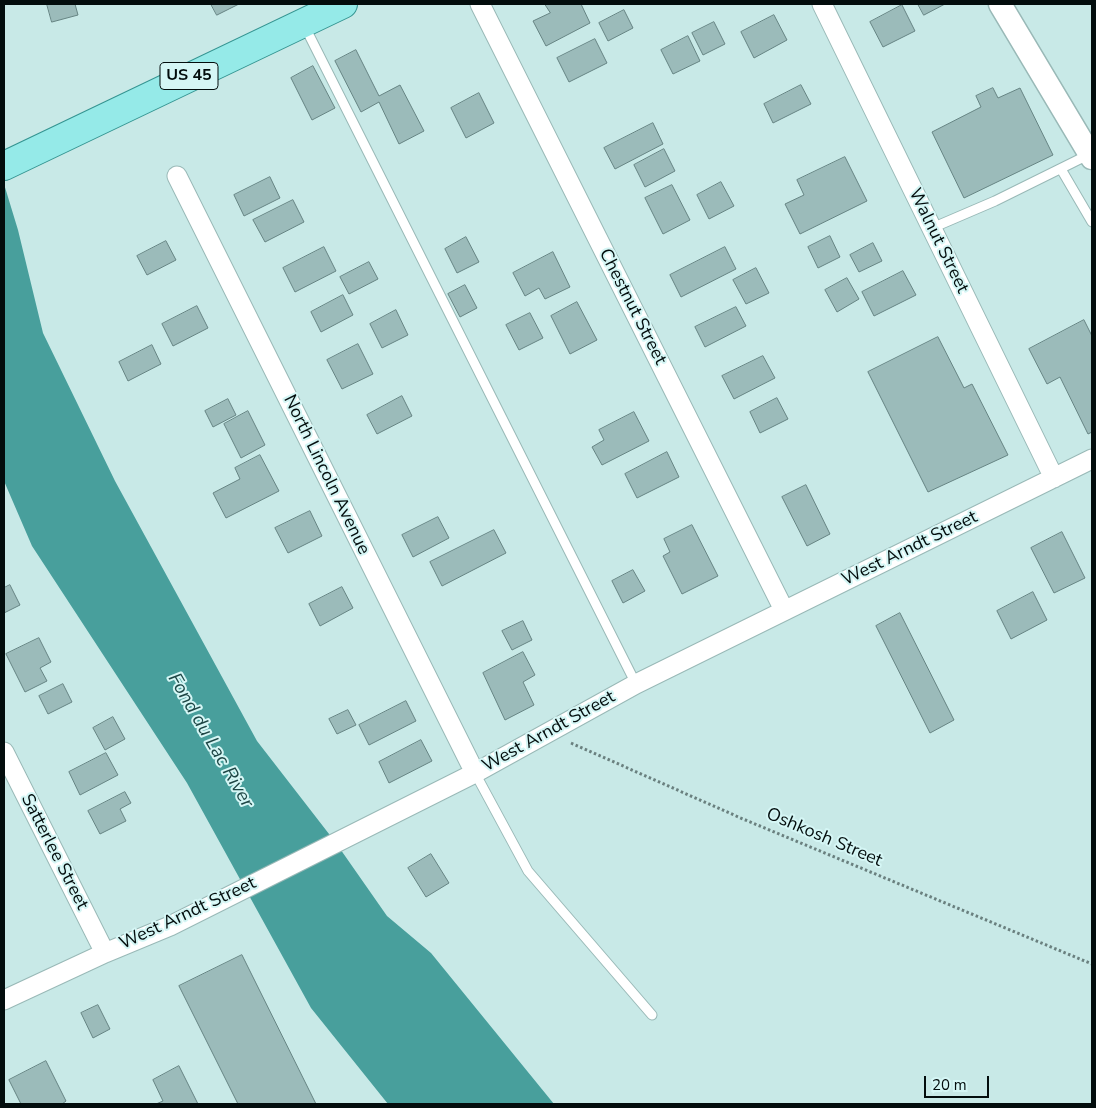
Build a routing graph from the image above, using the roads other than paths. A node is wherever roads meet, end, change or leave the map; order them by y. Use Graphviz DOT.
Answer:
graph roads {
  1 [pos="343,4"];
  2 [pos="480,4"];
  3 [pos="822,4"];
  4 [pos="1000,4"];
  5 [pos="303,22"];
  6 [pos="1092,155"];
  7 [pos="4,166"];
  8 [pos="1061,169"];
  9 [pos="177,176"];
  10 [pos="1088,207"];
  11 [pos="1092,222"];
  12 [pos="932,228"];
  13 [pos="1092,459"];
  14 [pos="1054,478"];
  15 [pos="784,610"];
  16 [pos="636,684"];
  17 [pos="4,752"];
  18 [pos="475,773"];
  19 [pos="105,953"];
  20 [pos="4,1000"];
  21 [pos="652,1014"];
  1 -- 5 [label="main road, US 45"];
  2 -- 15 [label="street, Chestnut Street"];
  3 -- 12 [label="street, Walnut Street"];
  4 -- 6 [label="street"];
  5 -- 7 [label="main road, US 45"];
  5 -- 16 [label="lane"];
  6 -- 8 [label="lane"];
  8 -- 10 [label="lane"];
  8 -- 12 [label="lane"];
  9 -- 18 [label="street, North Lincoln Avenue"];
  10 -- 11 [label="lane"];
  12 -- 14 [label="street, Walnut Street"];
  13 -- 14 [label="street, West Arndt Street"];
  14 -- 15 [label="street, West Arndt Street"];
  15 -- 16 [label="street, West Arndt Street"];
  16 -- 18 [label="street, West Arndt Street"];
  17 -- 19 [label="street, Satterlee Street"];
  18 -- 19 [label="street, West Arndt Street"];
  18 -- 21 [label="lane"];
  19 -- 20 [label="street, West Arndt Street"];
}
